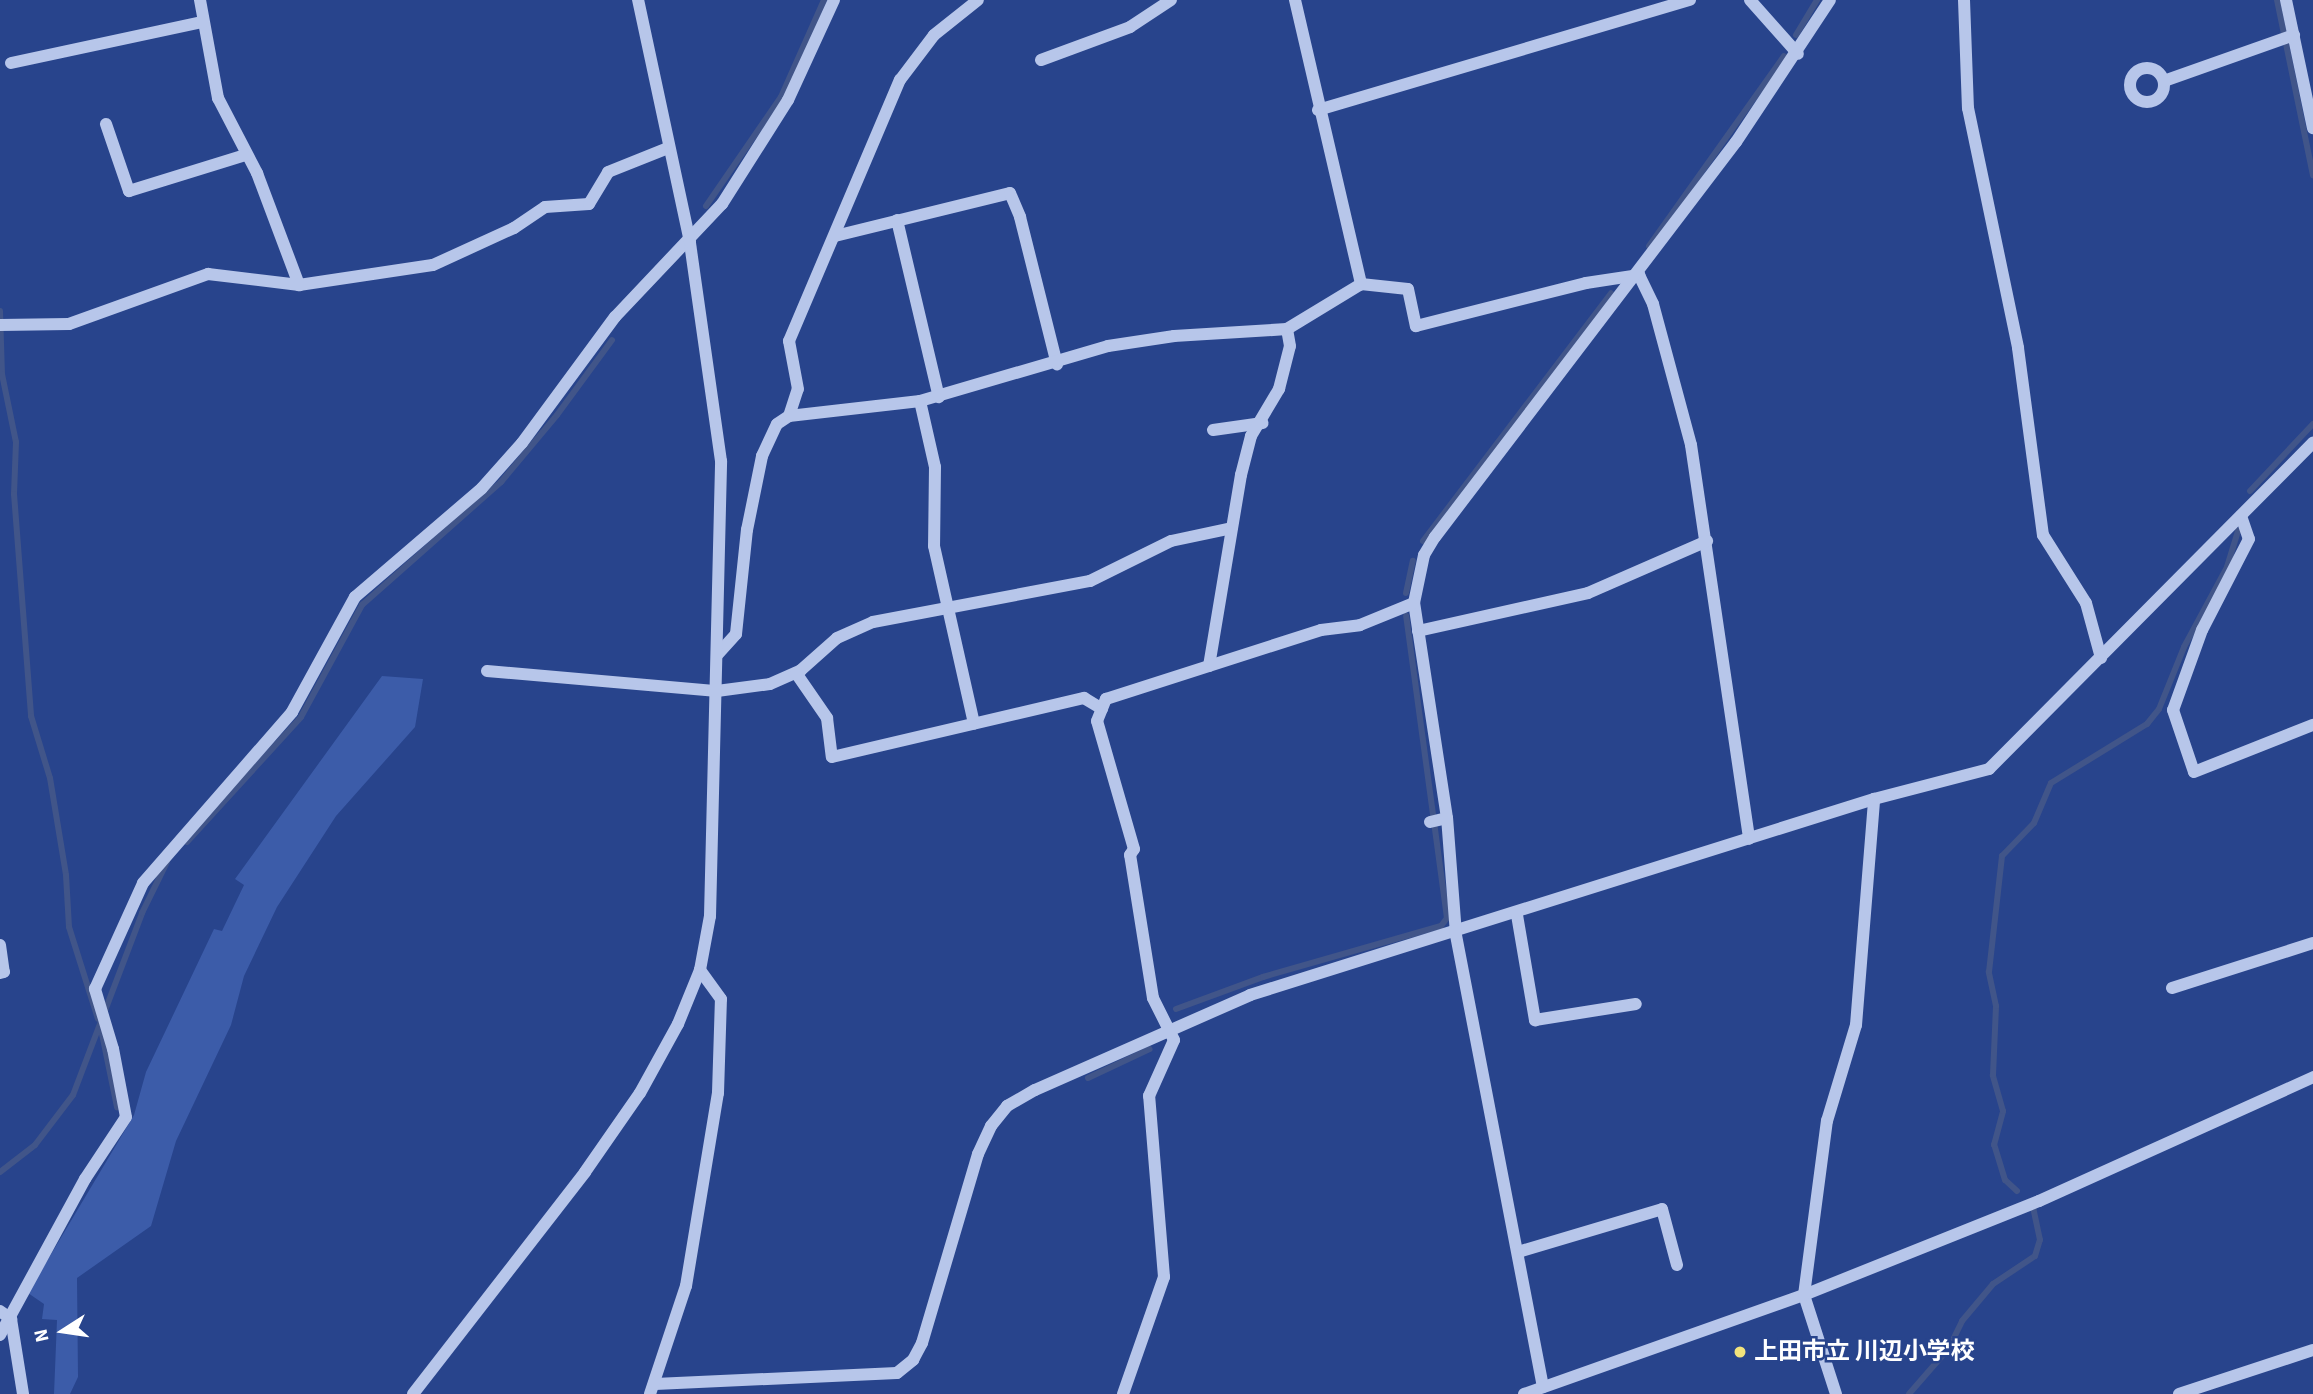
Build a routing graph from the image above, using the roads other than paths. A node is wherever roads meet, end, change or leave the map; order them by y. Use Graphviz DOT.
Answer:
graph roads {
  1 [pos="200,0"];
  2 [pos="638,0"];
  3 [pos="834,0"];
  4 [pos="978,0"];
  5 [pos="1171,0"];
  6 [pos="1295,0"];
  7 [pos="1690,0"];
  8 [pos="1750,0"];
  9 [pos="1830,0"];
  10 [pos="1964,0"];
  11 [pos="2286,0"];
  12 [pos="1656,5"];
  13 [pos="203,22"];
  14 [pos="2292,36"];
  15 [pos="1798,54"];
  16 [pos="1041,60"];
  17 [pos="11,63"];
  18 [pos="2164,81"];
  19 [pos="1318,110"];
  20 [pos="106,124"];
  21 [pos="2313,128"];
  22 [pos="668,148"];
  23 [pos="245,155"];
  24 [pos="897,220"];
  25 [pos="835,236"];
  26 [pos="690,242"];
  27 [pos="1639,275"];
  28 [pos="1360,284"];
  29 [pos="299,285"];
  30 [pos="5,325"];
  31 [pos="1287,329"];
  32 [pos="1057,364"];
  33 [pos="939,397"];
  34 [pos="920,401"];
  35 [pos="789,416"];
  36 [pos="1263,423"];
  37 [pos="1213,430"];
  38 [pos="2313,443"];
  39 [pos="2241,516"];
  40 [pos="1232,528"];
  41 [pos="1707,541"];
  42 [pos="1414,603"];
  43 [pos="949,608"];
  44 [pos="1418,631"];
  45 [pos="718,653"];
  46 [pos="2101,658"];
  47 [pos="1209,666"];
  48 [pos="487,671"];
  49 [pos="796,673"];
  50 [pos="717,691"];
  51 [pos="1102,709"];
  52 [pos="974,724"];
  53 [pos="2313,725"];
  54 [pos="1874,800"];
  55 [pos="1749,839"];
  56 [pos="1517,915"];
  57 [pos="1456,934"];
  58 [pos="2313,943"];
  59 [pos="0,946"];
  60 [pos="700,970"];
  61 [pos="0,973"];
  62 [pos="2172,988"];
  63 [pos="1636,1004"];
  64 [pos="1169,1028"];
  65 [pos="2313,1077"];
  66 [pos="1518,1252"];
  67 [pos="1677,1265"];
  68 [pos="1804,1295"];
  69 [pos="0,1311"];
  70 [pos="11,1319"];
  71 [pos="0,1335"];
  72 [pos="2313,1350"];
  73 [pos="1543,1387"];
  74 [pos="653,1389"];
  75 [pos="23,1394"];
  76 [pos="413,1394"];
  77 [pos="1123,1394"];
  78 [pos="1524,1394"];
  79 [pos="1836,1394"];
  80 [pos="2179,1394"];
  1 -- 13 [label="street"];
  2 -- 22 [label="street"];
  3 -- 26 [label="street"];
  4 -- 25 [label="street"];
  5 -- 16 [label="street"];
  6 -- 19 [label="street"];
  7 -- 12 [label="street"];
  8 -- 15 [label="street"];
  9 -- 15 [label="street"];
  10 -- 46 [label="street"];
  11 -- 14 [label="street"];
  12 -- 19 [label="street"];
  13 -- 17 [label="street"];
  13 -- 23 [label="street"];
  14 -- 18 [label="street"];
  14 -- 21 [label="street"];
  15 -- 27 [label="street"];
  19 -- 28 [label="street"];
  20 -- 23 [label="street"];
  22 -- 26 [label="street"];
  22 -- 29 [label="street"];
  23 -- 29 [label="street"];
  24 -- 25 [label="street"];
  24 -- 32 [label="street"];
  24 -- 33 [label="street"];
  25 -- 35 [label="street"];
  26 -- 45 [label="street"];
  26 -- 70 [label="street"];
  27 -- 28 [label="street"];
  27 -- 41 [label="street"];
  27 -- 42 [label="street"];
  28 -- 31 [label="street"];
  29 -- 30 [label="street"];
  31 -- 32 [label="street"];
  31 -- 36 [label="street"];
  32 -- 33 [label="street"];
  33 -- 34 [label="street"];
  34 -- 35 [label="street"];
  34 -- 43 [label="street"];
  35 -- 45 [label="street"];
  36 -- 37 [label="street"];
  36 -- 40 [label="street"];
  38 -- 39 [label="street"];
  39 -- 46 [label="street"];
  39 -- 53 [label="street"];
  40 -- 43 [label="street"];
  40 -- 47 [label="street"];
  41 -- 44 [label="street"];
  41 -- 55 [label="street"];
  42 -- 44 [label="street"];
  42 -- 47 [label="street"];
  43 -- 49 [label="street"];
  43 -- 52 [label="street"];
  44 -- 57 [label="street"];
  45 -- 50 [label="street"];
  46 -- 54 [label="street"];
  47 -- 51 [label="street"];
  48 -- 50 [label="street"];
  49 -- 50 [label="street"];
  49 -- 52 [label="street"];
  50 -- 60 [label="street"];
  51 -- 52 [label="street"];
  51 -- 64 [label="street"];
  54 -- 55 [label="street"];
  54 -- 68 [label="street"];
  55 -- 56 [label="street"];
  56 -- 57 [label="street"];
  56 -- 63 [label="street"];
  57 -- 64 [label="street"];
  57 -- 66 [label="street"];
  58 -- 62 [label="street"];
  59 -- 61 [label="street"];
  60 -- 74 [label="street"];
  60 -- 76 [label="street"];
  64 -- 74 [label="street"];
  64 -- 77 [label="street"];
  65 -- 68 [label="street"];
  66 -- 67 [label="street"];
  66 -- 73 [label="street"];
  68 -- 73 [label="street"];
  68 -- 79 [label="street"];
  69 -- 70 [label="street"];
  70 -- 71 [label="street"];
  70 -- 75 [label="street"];
  72 -- 80 [label="street"];
  73 -- 78 [label="street"];
}
